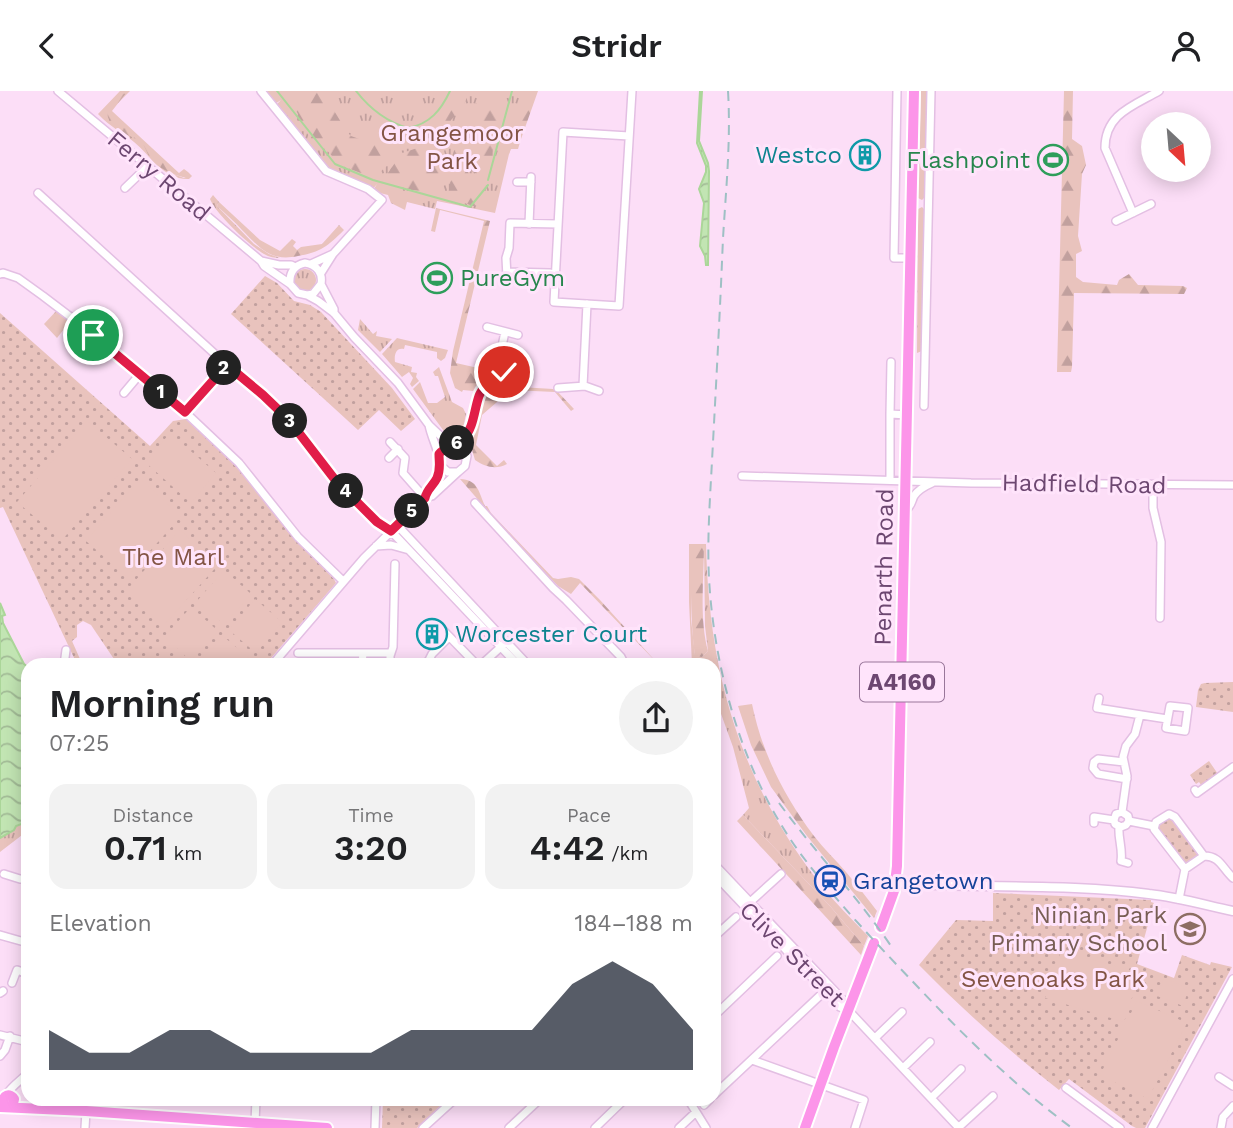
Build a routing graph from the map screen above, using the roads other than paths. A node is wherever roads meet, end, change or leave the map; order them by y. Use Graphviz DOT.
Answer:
graph roads {
  1 [pos="58,91"];
  2 [pos="261,91"];
  3 [pos="632,91"];
  4 [pos="897,91"];
  5 [pos="914,91"];
  6 [pos="931,91"];
  7 [pos="1158,91"];
  8 [pos="629,136"];
  9 [pos="148,166"];
  10 [pos="517,182"];
  11 [pos="125,188"];
  12 [pos="38,193"];
  13 [pos="912,203"];
  14 [pos="928,204"];
  15 [pos="1152,204"];
  16 [pos="1133,213"];
  17 [pos="1116,221"];
  18 [pos="529,223"];
  19 [pos="558,224"];
  20 [pos="333,254"];
  21 [pos="911,258"];
  22 [pos="261,261"];
  23 [pos="311,264"];
  24 [pos="295,267"];
  25 [pos="321,273"];
  26 [pos="550,273"];
  27 [pos="0,274"];
  28 [pos="290,283"];
  29 [pos="321,285"];
  30 [pos="307,295"];
  31 [pos="587,304"];
  32 [pos="334,313"];
  33 [pos="487,327"];
  34 [pos="505,332"];
  35 [pos="93,335"];
  36 [pos="517,335"];
  37 [pos="78,352"];
  38 [pos="891,362"];
  39 [pos="925,362"];
  40 [pos="908,363"];
  41 [pos="227,365"];
  42 [pos="497,369"];
  43 [pos="140,374"];
  44 [pos="492,379"];
  45 [pos="583,386"];
  46 [pos="558,388"];
  47 [pos="599,390"];
  48 [pos="124,393"];
  49 [pos="924,406"];
  50 [pos="185,412"];
  51 [pos="890,414"];
  52 [pos="908,415"];
  53 [pos="429,425"];
  54 [pos="469,431"];
  55 [pos="390,442"];
  56 [pos="453,445"];
  57 [pos="398,449"];
  58 [pos="466,453"];
  59 [pos="439,454"];
  60 [pos="389,458"];
  61 [pos="441,466"];
  62 [pos="458,472"];
  63 [pos="742,476"];
  64 [pos="890,480"];
  65 [pos="906,481"];
  66 [pos="936,482"];
  67 [pos="412,483"];
  68 [pos="432,485"];
  69 [pos="1153,485"];
  70 [pos="1233,485"];
  71 [pos="425,498"];
  72 [pos="475,503"];
  73 [pos="906,510"];
  74 [pos="394,528"];
  75 [pos="375,547"];
  76 [pos="409,551"];
  77 [pos="395,564"];
  78 [pos="343,581"];
  79 [pos="1160,618"];
  80 [pos="440,627"];
  81 [pos="449,637"];
  82 [pos="503,644"];
  83 [pos="66,650"];
  84 [pos="298,653"];
  85 [pos="363,653"];
  86 [pos="391,653"];
  87 [pos="65,658"];
  88 [pos="278,658"];
  89 [pos="363,658"];
  90 [pos="391,658"];
  91 [pos="430,658"];
  92 [pos="472,658"];
  93 [pos="487,658"];
  94 [pos="513,658"];
  95 [pos="519,658"];
  96 [pos="622,658"];
  97 [pos="1099,698"];
  98 [pos="1140,715"];
  99 [pos="1167,719"];
  100 [pos="1124,762"];
  101 [pos="1233,767"];
  102 [pos="1127,779"];
  103 [pos="1199,787"];
  104 [pos="1122,812"];
  105 [pos="1114,820"];
  106 [pos="1129,821"];
  107 [pos="1094,823"];
  108 [pos="1154,826"];
  109 [pos="1119,827"];
  110 [pos="1204,856"];
  111 [pos="1128,863"];
  112 [pos="1185,869"];
  113 [pos="721,872"];
  114 [pos="4,874"];
  115 [pos="781,874"];
  116 [pos="1233,878"];
  117 [pos="21,879"];
  118 [pos="721,880"];
  119 [pos="896,883"];
  120 [pos="1179,899"];
  121 [pos="747,904"];
  122 [pos="1233,911"];
  123 [pos="736,916"];
  124 [pos="721,930"];
  125 [pos="0,935"];
  126 [pos="21,940"];
  127 [pos="777,956"];
  128 [pos="21,971"];
  129 [pos="1233,979"];
  130 [pos="12,983"];
  131 [pos="827,988"];
  132 [pos="721,1009"];
  133 [pos="849,1011"];
  134 [pos="902,1013"];
  135 [pos="0,1035"];
  136 [pos="10,1037"];
  137 [pos="875,1038"];
  138 [pos="21,1040"];
  139 [pos="930,1042"];
  140 [pos="0,1056"];
  141 [pos="752,1060"];
  142 [pos="903,1068"];
  143 [pos="961,1069"];
  144 [pos="1219,1077"];
  145 [pos="21,1081"];
  146 [pos="820,1085"];
  147 [pos="1233,1086"];
  148 [pos="1066,1088"];
  149 [pos="721,1089"];
  150 [pos="993,1096"];
  151 [pos="931,1098"];
  152 [pos="6,1101"];
  153 [pos="256,1106"];
  154 [pos="376,1106"];
  155 [pos="447,1106"];
  156 [pos="533,1106"];
  157 [pos="618,1106"];
  158 [pos="692,1106"];
  159 [pos="1233,1106"];
  160 [pos="86,1111"];
  161 [pos="696,1112"];
  162 [pos="256,1123"];
  163 [pos="85,1128"];
  164 [pos="327,1128"];
  165 [pos="375,1128"];
  166 [pos="423,1128"];
  167 [pos="509,1128"];
  168 [pos="594,1128"];
  169 [pos="679,1128"];
  170 [pos="706,1128"];
  171 [pos="805,1128"];
  172 [pos="855,1128"];
  173 [pos="959,1128"];
  174 [pos="1120,1128"];
  175 [pos="1152,1128"];
  176 [pos="1221,1128"];
  1 -- 9 [label="street, Ferry Road"];
  2 -- 20 [label="street"];
  3 -- 8 [label="street"];
  4 -- 21 [label="street"];
  5 -- 13 [label="main road, Penarth Road / A4160"];
  6 -- 14 [label="street"];
  7 -- 16 [label="street"];
  8 -- 19 [label="street"];
  8 -- 31 [label="street"];
  9 -- 11 [label="street"];
  9 -- 22 [label="street, Ferry Road"];
  10 -- 18 [label="street"];
  12 -- 41 [label="street"];
  13 -- 14 [label="street"];
  13 -- 21 [label="main road, Penarth Road / A4160"];
  14 -- 39 [label="street"];
  15 -- 16 [label="street"];
  16 -- 17 [label="street"];
  18 -- 19 [label="street"];
  18 -- 26 [label="street"];
  19 -- 31 [label="street"];
  20 -- 23 [label="street"];
  20 -- 25 [label="street"];
  21 -- 40 [label="main road, Penarth Road / A4160"];
  22 -- 24 [label="street"];
  22 -- 28 [label="street, Ferry Road"];
  23 -- 24 [label="street"];
  23 -- 25 [label="street"];
  24 -- 28 [label="street"];
  25 -- 29 [label="street, Ferry Road"];
  27 -- 35 [label="street"];
  28 -- 30 [label="street, Ferry Road"];
  29 -- 30 [label="street"];
  29 -- 32 [label="street, Ferry Road"];
  30 -- 32 [label="street, Ferry Road"];
  31 -- 45 [label="street"];
  32 -- 53 [label="street, Ferry Road"];
  33 -- 34 [label="street"];
  34 -- 36 [label="street"];
  34 -- 42 [label="street"];
  35 -- 37 [label="street"];
  35 -- 43 [label="street"];
  38 -- 51 [label="street, Penarth Road"];
  39 -- 40 [label="street"];
  39 -- 49 [label="street"];
  40 -- 52 [label="main road, Penarth Road / A4160"];
  41 -- 50 [label="street"];
  41 -- 74 [label="street"];
  42 -- 44 [label="street"];
  42 -- 44 [label="street"];
  43 -- 48 [label="street"];
  43 -- 50 [label="street"];
  44 -- 54 [label="street"];
  45 -- 46 [label="street"];
  45 -- 47 [label="street"];
  50 -- 78 [label="street"];
  51 -- 52 [label="street"];
  51 -- 64 [label="street, Penarth Road"];
  52 -- 65 [label="main road, Penarth Road / A4160"];
  53 -- 56 [label="street, Ferry Road"];
  53 -- 59 [label="street, Ferry Road"];
  54 -- 56 [label="street"];
  54 -- 58 [label="street"];
  55 -- 57 [label="street"];
  56 -- 58 [label="street, Ferry Road"];
  56 -- 59 [label="street"];
  57 -- 60 [label="street"];
  57 -- 67 [label="street"];
  58 -- 62 [label="street"];
  59 -- 61 [label="street, Ferry Road"];
  61 -- 62 [label="street"];
  61 -- 68 [label="street"];
  62 -- 71 [label="street"];
  63 -- 64 [label="street, Hadfield Road"];
  64 -- 65 [label="street, Hadfield Road"];
  65 -- 66 [label="street, Hadfield Road"];
  65 -- 73 [label="main road, Penarth Road / A4160"];
  66 -- 69 [label="street, Hadfield Road"];
  66 -- 73 [label="street"];
  67 -- 68 [label="street"];
  67 -- 71 [label="street"];
  68 -- 71 [label="street"];
  69 -- 70 [label="street, Hadfield Road"];
  69 -- 79 [label="street"];
  71 -- 74 [label="street"];
  72 -- 96 [label="street"];
  73 -- 119 [label="main road, Penarth Road / A4160"];
  74 -- 75 [label="street"];
  74 -- 76 [label="street"];
  74 -- 82 [label="street"];
  75 -- 76 [label="street"];
  75 -- 78 [label="street"];
  76 -- 82 [label="street"];
  77 -- 86 [label="street"];
  78 -- 88 [label="street"];
  80 -- 81 [label="street"];
  81 -- 91 [label="street"];
  81 -- 92 [label="street"];
  82 -- 93 [label="street"];
  82 -- 94 [label="street"];
  82 -- 95 [label="street"];
  83 -- 87 [label="street"];
  84 -- 85 [label="street"];
  85 -- 86 [label="street"];
  85 -- 89 [label="street"];
  86 -- 90 [label="street"];
  97 -- 98 [label="street"];
  98 -- 99 [label="street"];
  98 -- 100 [label="street"];
  100 -- 102 [label="street"];
  100 -- 102 [label="street"];
  101 -- 103 [label="street"];
  102 -- 104 [label="street"];
  104 -- 105 [label="street"];
  104 -- 106 [label="street"];
  105 -- 107 [label="street"];
  105 -- 109 [label="street"];
  106 -- 108 [label="street"];
  106 -- 109 [label="street"];
  108 -- 110 [label="street"];
  108 -- 112 [label="street"];
  109 -- 111 [label="street"];
  110 -- 112 [label="street"];
  110 -- 116 [label="street"];
  112 -- 120 [label="street"];
  113 -- 121 [label="street, Clive Street"];
  114 -- 117 [label="street"];
  115 -- 121 [label="street"];
  118 -- 121 [label="street, Clive Street"];
  119 -- 120 [label="street"];
  119 -- 133 [label="main road, Penarth Road / A4160"];
  120 -- 122 [label="street"];
  121 -- 131 [label="street, Clive Street"];
  123 -- 124 [label="street"];
  125 -- 126 [label="street"];
  127 -- 132 [label="street"];
  128 -- 130 [label="street"];
  129 -- 175 [label="street"];
  131 -- 133 [label="street, Clive Street"];
  131 -- 141 [label="street"];
  133 -- 137 [label="street, Clive Street"];
  133 -- 146 [label="main road, Penarth Road / A4160"];
  134 -- 137 [label="street"];
  135 -- 136 [label="street"];
  136 -- 138 [label="street"];
  136 -- 140 [label="street"];
  137 -- 142 [label="street, Clive Street"];
  139 -- 142 [label="street"];
  141 -- 146 [label="street"];
  141 -- 149 [label="street"];
  142 -- 151 [label="street, Clive Street"];
  143 -- 151 [label="street"];
  144 -- 147 [label="street"];
  145 -- 152 [label="street"];
  146 -- 171 [label="main road, Penarth Road / A4160"];
  146 -- 172 [label="street"];
  148 -- 174 [label="street"];
  150 -- 173 [label="street"];
  151 -- 173 [label="street, Clive Street"];
  152 -- 160 [label="main road"];
  153 -- 162 [label="street"];
  154 -- 165 [label="street"];
  155 -- 166 [label="street"];
  156 -- 167 [label="street"];
  157 -- 168 [label="street"];
  158 -- 161 [label="street"];
  159 -- 176 [label="street"];
  160 -- 162 [label="main road"];
  160 -- 163 [label="street"];
  161 -- 169 [label="street"];
  161 -- 170 [label="street"];
  162 -- 164 [label="main road"];
}
